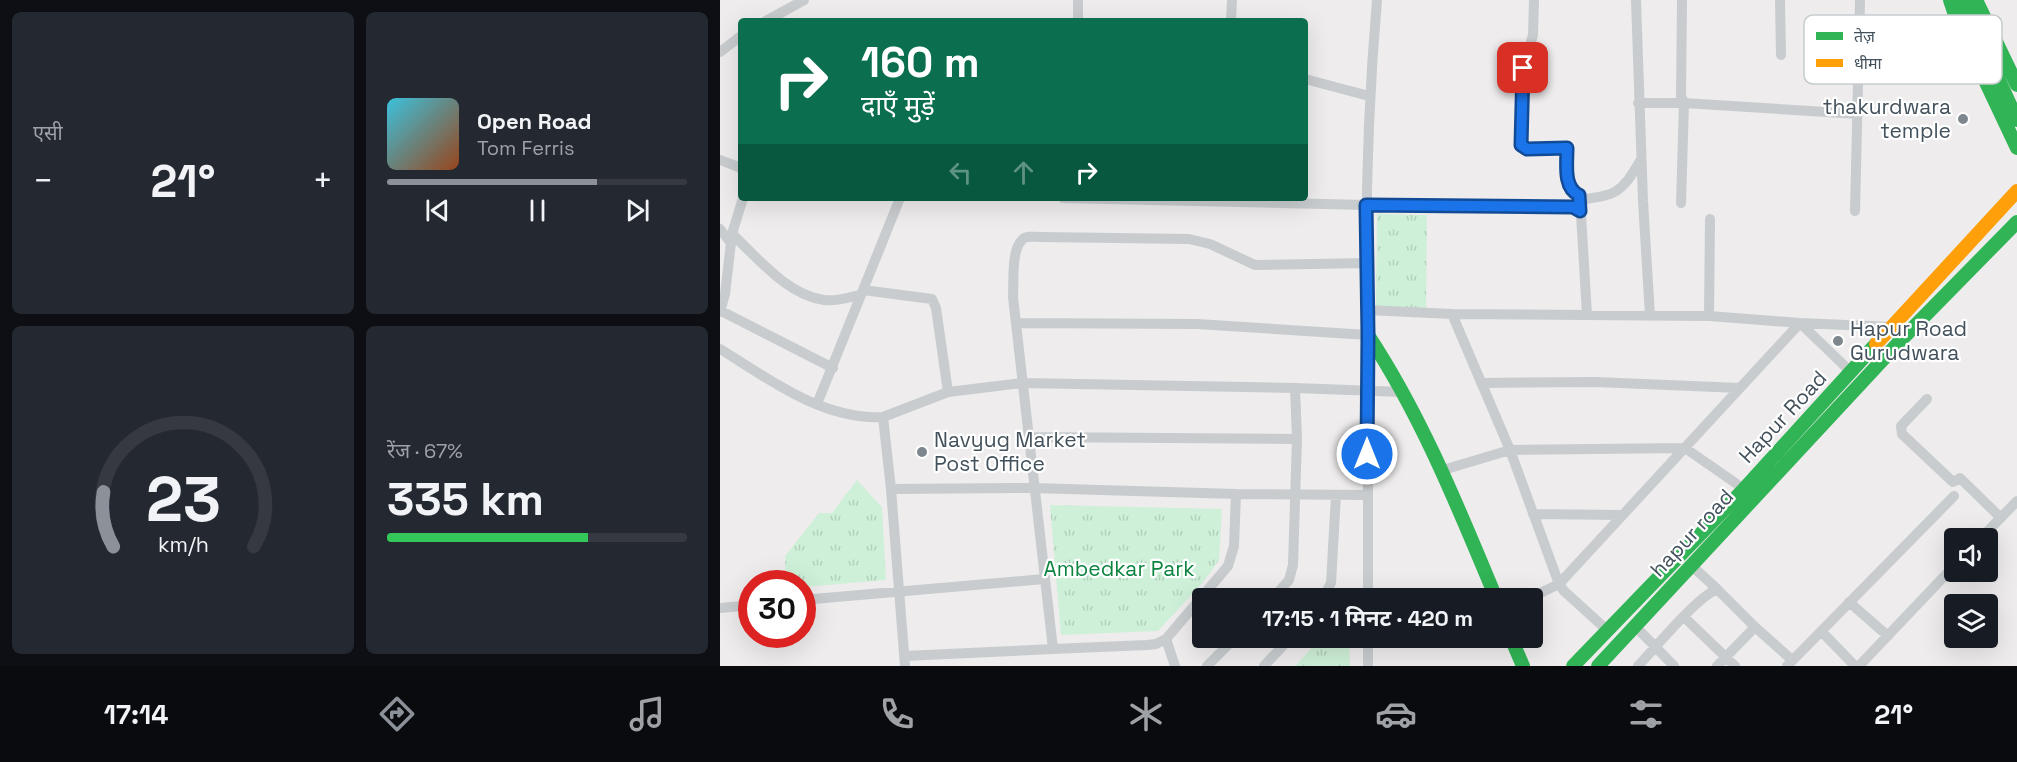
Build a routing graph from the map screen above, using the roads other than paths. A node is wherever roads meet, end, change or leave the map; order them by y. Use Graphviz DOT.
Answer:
graph roads {
  1 [pos="804,0"];
  2 [pos="1078,0"];
  3 [pos="1232,0"];
  4 [pos="1377,0"];
  5 [pos="1534,0"];
  6 [pos="1636,0"];
  7 [pos="1682,0"];
  8 [pos="1780,0"];
  9 [pos="1860,0"];
  10 [pos="1950,0"];
  11 [pos="1963,0"];
  12 [pos="1976,0"];
  13 [pos="1860,15"];
  14 [pos="1955,15"];
  15 [pos="1970,15"];
  16 [pos="1983,15"];
  17 [pos="771,18"];
  18 [pos="1078,18"];
  19 [pos="1231,18"];
  20 [pos="738,38"];
  21 [pos="722,46"];
  22 [pos="2002,54"];
  23 [pos="1781,55"];
  24 [pos="1308,81"];
  25 [pos="1859,84"];
  26 [pos="1987,84"];
  27 [pos="2001,84"];
  28 [pos="2017,85"];
  29 [pos="1369,96"];
  30 [pos="1638,103"];
  31 [pos="1684,103"];
  32 [pos="1858,114"];
  33 [pos="2017,120"];
  34 [pos="2017,148"];
  35 [pos="1641,159"];
  36 [pos="720,160"];
  37 [pos="738,167"];
  38 [pos="2017,191"];
  39 [pos="742,201"];
  40 [pos="899,201"];
  41 [pos="1245,201"];
  42 [pos="1681,202"];
  43 [pos="1366,205"];
  44 [pos="1580,205"];
  45 [pos="1855,211"];
  46 [pos="1710,219"];
  47 [pos="2017,222"];
  48 [pos="720,230"];
  49 [pos="731,239"];
  50 [pos="1366,262"];
  51 [pos="723,287"];
  52 [pos="862,292"];
  53 [pos="1367,310"];
  54 [pos="720,311"];
  55 [pos="1452,314"];
  56 [pos="1587,315"];
  57 [pos="1650,316"];
  58 [pos="1709,316"];
  59 [pos="1800,322"];
  60 [pos="1017,323"];
  61 [pos="1892,327"];
  62 [pos="1368,334"];
  63 [pos="720,349"];
  64 [pos="833,368"];
  65 [pos="1852,373"];
  66 [pos="1022,383"];
  67 [pos="1481,383"];
  68 [pos="1295,388"];
  69 [pos="1740,388"];
  70 [pos="1367,391"];
  71 [pos="948,392"];
  72 [pos="1403,392"];
  73 [pos="1927,399"];
  74 [pos="817,404"];
  75 [pos="883,417"];
  76 [pos="1028,437"];
  77 [pos="1297,439"];
  78 [pos="1685,448"];
  79 [pos="1510,450"];
  80 [pos="1443,470"];
  81 [pos="1033,488"];
  82 [pos="891,489"];
  83 [pos="1744,489"];
  84 [pos="1236,494"];
  85 [pos="1295,495"];
  86 [pos="1336,495"];
  87 [pos="1368,495"];
  88 [pos="1954,496"];
  89 [pos="2017,501"];
  90 [pos="1533,514"];
  91 [pos="1621,515"];
  92 [pos="2001,518"];
  93 [pos="1991,528"];
  94 [pos="1691,565"];
  95 [pos="1944,577"];
  96 [pos="1044,579"];
  97 [pos="1559,584"];
  98 [pos="1282,588"];
  99 [pos="1328,588"];
  100 [pos="1368,588"];
  101 [pos="1492,588"];
  102 [pos="1717,589"];
  103 [pos="899,591"];
  104 [pos="1543,592"];
  105 [pos="816,599"];
  106 [pos="1850,602"];
  107 [pos="738,606"];
  108 [pos="720,608"];
  109 [pos="1684,617"];
  110 [pos="1635,626"];
  111 [pos="1755,627"];
  112 [pos="1608,630"];
  113 [pos="1821,631"];
  114 [pos="1888,636"];
  115 [pos="1166,639"];
  116 [pos="1655,647"];
  117 [pos="1225,648"];
  118 [pos="1281,648"];
  119 [pos="1368,648"];
  120 [pos="1515,648"];
  121 [pos="1053,649"];
  122 [pos="1726,657"];
  123 [pos="905,661"];
  124 [pos="1789,663"];
  125 [pos="1175,666"];
  126 [pos="1207,666"];
  127 [pos="1264,666"];
  128 [pos="1368,666"];
  129 [pos="1522,666"];
  130 [pos="1574,666"];
  131 [pos="1598,666"];
  132 [pos="1638,666"];
  133 [pos="1674,666"];
  134 [pos="1717,666"];
  135 [pos="1735,666"];
  136 [pos="1857,666"];
  1 -- 17 [label="street"];
  2 -- 18 [label="street"];
  3 -- 19 [label="street"];
  4 -- 29 [label="street"];
  5 -- 44 [label="street"];
  6 -- 30 [label="street"];
  7 -- 31 [label="street"];
  8 -- 23 [label="street"];
  9 -- 13 [label="street"];
  10 -- 14 [label="main road"];
  11 -- 15 [label="main road"];
  12 -- 16 [label="main road"];
  20 -- 21 [label="street"];
  22 -- 28 [label="main road"];
  24 -- 29 [label="street"];
  25 -- 32 [label="street"];
  26 -- 34 [label="main road"];
  27 -- 33 [label="main road"];
  29 -- 43 [label="street"];
  30 -- 31 [label="street"];
  30 -- 35 [label="street"];
  31 -- 32 [label="street"];
  31 -- 42 [label="street"];
  32 -- 45 [label="street"];
  35 -- 44 [label="street"];
  35 -- 57 [label="street"];
  36 -- 37 [label="street"];
  38 -- 61 [label="main road, Hapur Road"];
  39 -- 49 [label="street"];
  40 -- 52 [label="street"];
  41 -- 43 [label="street"];
  43 -- 44 [label="street"];
  43 -- 50 [label="street"];
  44 -- 56 [label="street"];
  46 -- 58 [label="street"];
  47 -- 94 [label="main road, hapur road"];
  48 -- 49 [label="street"];
  49 -- 51 [label="street"];
  49 -- 52 [label="street"];
  50 -- 53 [label="street"];
  50 -- 60 [label="street"];
  51 -- 54 [label="street"];
  52 -- 64 [label="street"];
  52 -- 71 [label="street"];
  53 -- 55 [label="street"];
  53 -- 62 [label="street"];
  54 -- 64 [label="street"];
  55 -- 56 [label="street"];
  55 -- 67 [label="street"];
  56 -- 57 [label="street"];
  57 -- 58 [label="street"];
  58 -- 59 [label="street"];
  59 -- 61 [label="street"];
  59 -- 65 [label="street"];
  59 -- 69 [label="street"];
  60 -- 62 [label="street"];
  60 -- 66 [label="street"];
  61 -- 65 [label="main road, Hapur Road"];
  62 -- 70 [label="street"];
  62 -- 72 [label="main road"];
  63 -- 74 [label="street"];
  64 -- 74 [label="street"];
  65 -- 83 [label="main road, Hapur Road"];
  66 -- 68 [label="street"];
  66 -- 71 [label="street"];
  66 -- 76 [label="street"];
  67 -- 69 [label="street"];
  67 -- 79 [label="street"];
  68 -- 70 [label="street"];
  68 -- 77 [label="street"];
  69 -- 78 [label="street"];
  70 -- 72 [label="street"];
  70 -- 87 [label="street"];
  71 -- 75 [label="street"];
  72 -- 80 [label="main road"];
  73 -- 92 [label="street"];
  74 -- 75 [label="street"];
  75 -- 82 [label="street"];
  76 -- 77 [label="street"];
  76 -- 81 [label="street"];
  77 -- 85 [label="street"];
  78 -- 79 [label="street"];
  78 -- 83 [label="street"];
  78 -- 91 [label="street"];
  79 -- 80 [label="street"];
  79 -- 90 [label="street"];
  80 -- 101 [label="main road"];
  81 -- 82 [label="street"];
  81 -- 84 [label="street"];
  81 -- 96 [label="street"];
  82 -- 103 [label="street"];
  83 -- 112 [label="main road, Hapur Road"];
  84 -- 85 [label="street"];
  84 -- 115 [label="street"];
  85 -- 86 [label="street"];
  85 -- 98 [label="street"];
  86 -- 87 [label="street"];
  86 -- 99 [label="street"];
  87 -- 100 [label="street"];
  88 -- 106 [label="street"];
  89 -- 92 [label="street"];
  90 -- 91 [label="street"];
  90 -- 97 [label="street"];
  91 -- 97 [label="street"];
  92 -- 93 [label="street"];
  94 -- 102 [label="street"];
  94 -- 110 [label="main road, hapur road"];
  95 -- 114 [label="street"];
  96 -- 103 [label="street"];
  96 -- 121 [label="street"];
  97 -- 104 [label="street"];
  97 -- 112 [label="street"];
  102 -- 109 [label="street"];
  102 -- 111 [label="street"];
  103 -- 105 [label="street"];
  103 -- 123 [label="street"];
  106 -- 113 [label="street"];
  106 -- 114 [label="street"];
  107 -- 108 [label="street"];
  109 -- 116 [label="street"];
  109 -- 122 [label="street"];
  110 -- 116 [label="street"];
  110 -- 131 [label="main road, hapur road"];
  111 -- 122 [label="street"];
  111 -- 124 [label="street"];
  112 -- 130 [label="main road, Hapur Road"];
  113 -- 124 [label="street"];
  113 -- 136 [label="street"];
  114 -- 136 [label="street"];
  115 -- 121 [label="street"];
  115 -- 125 [label="street"];
  116 -- 132 [label="street"];
  116 -- 133 [label="street"];
  117 -- 126 [label="street"];
  118 -- 127 [label="street"];
  119 -- 128 [label="street"];
  120 -- 129 [label="main road"];
  121 -- 123 [label="street"];
  122 -- 134 [label="street"];
  122 -- 135 [label="street"];
}
